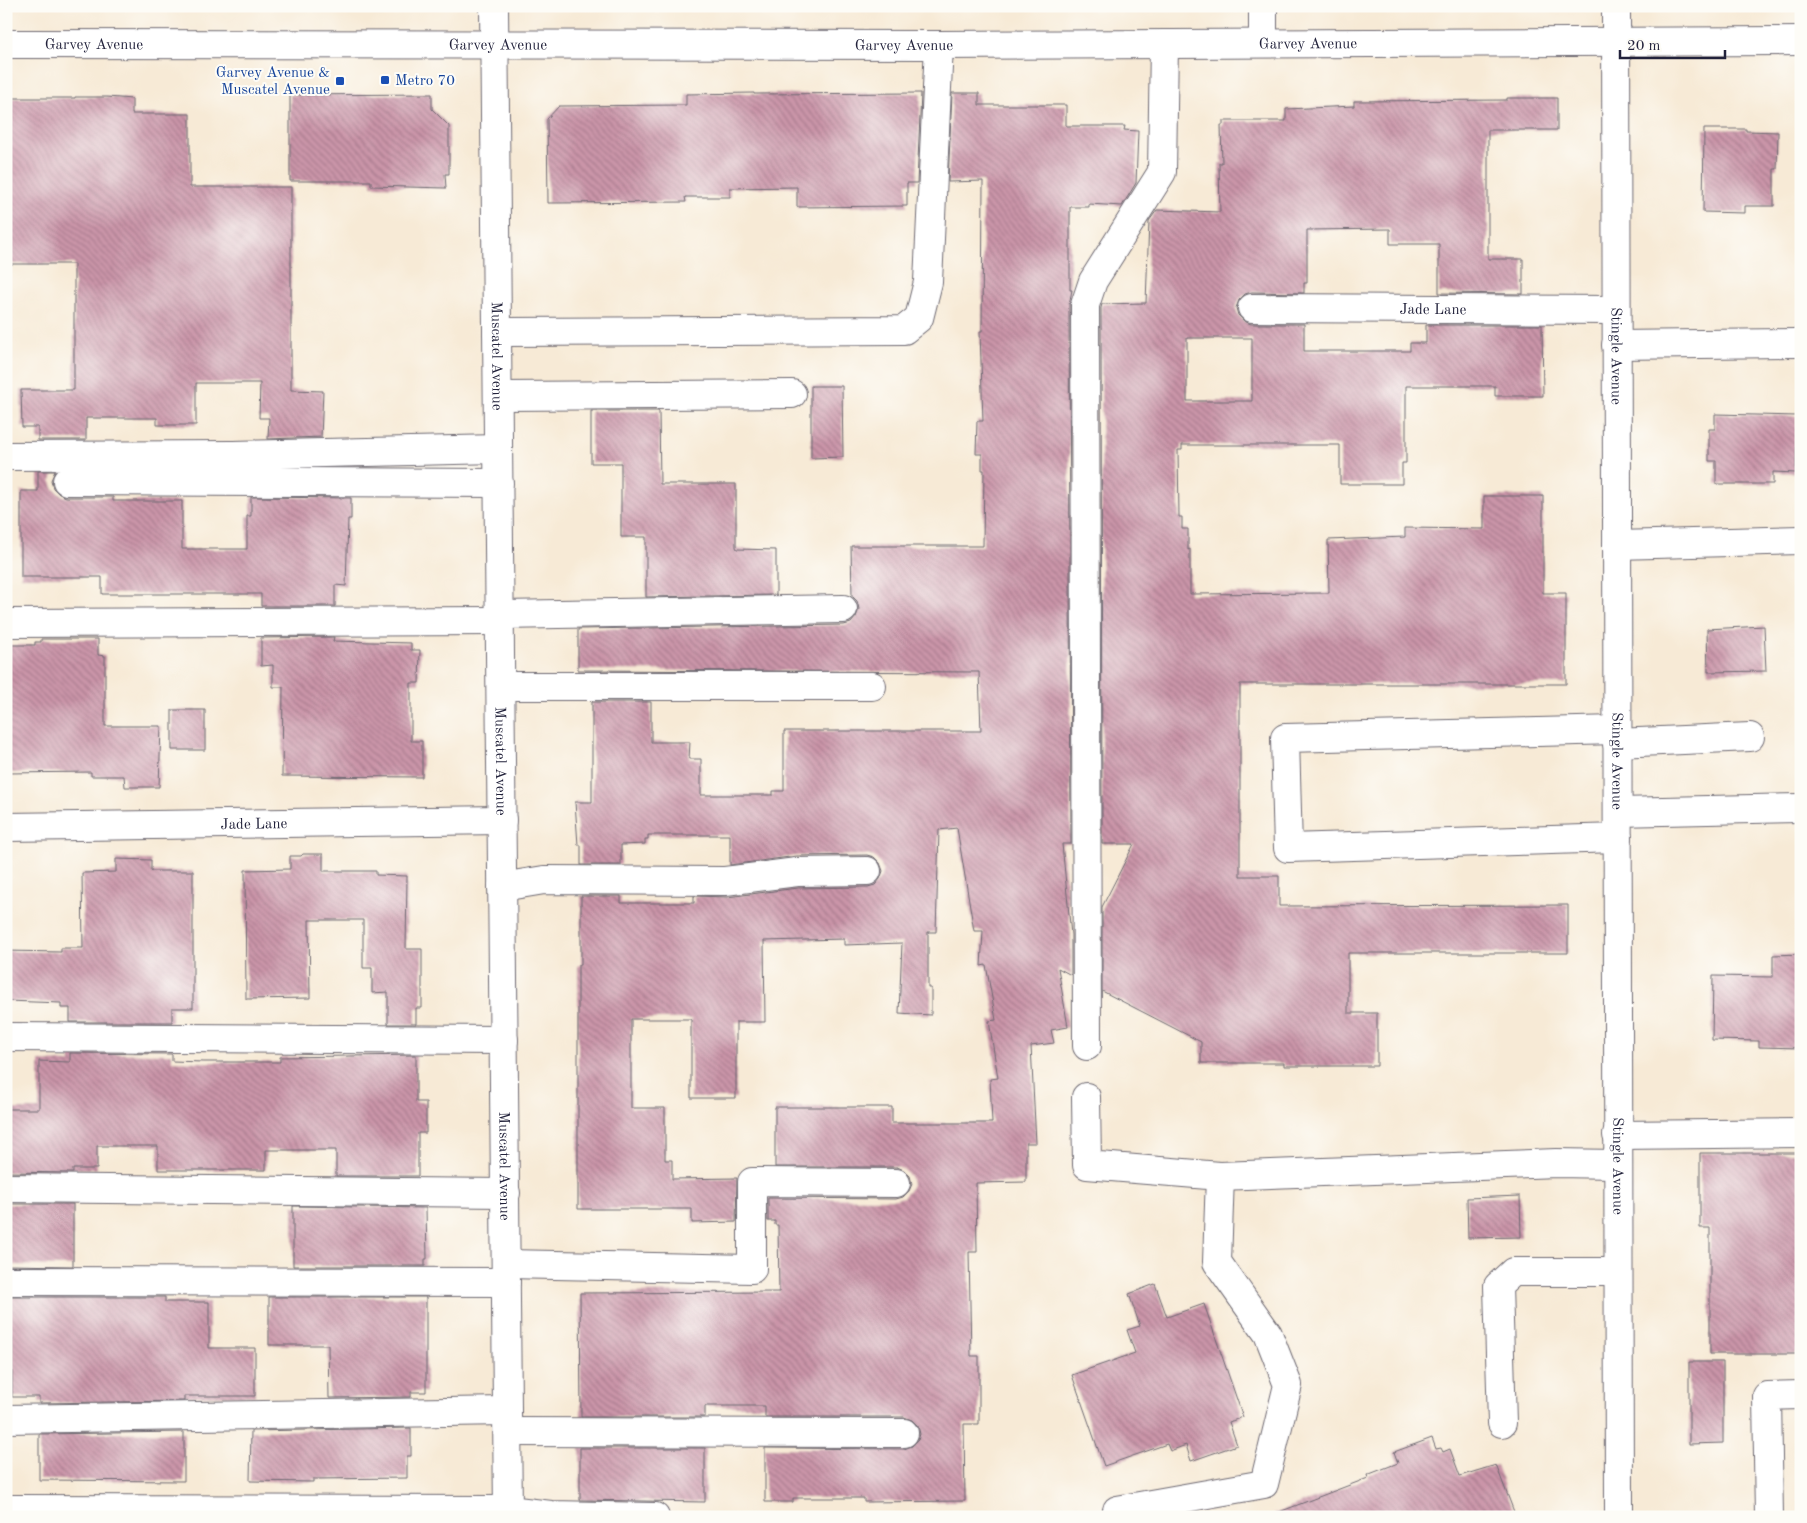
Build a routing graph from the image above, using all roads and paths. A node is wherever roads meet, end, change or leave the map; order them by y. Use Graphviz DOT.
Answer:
graph roads {
  1 [pos="494,6"];
  2 [pos="1263,6"];
  3 [pos="1616,6"];
  4 [pos="1615,41"];
  5 [pos="1801,41"];
  6 [pos="1263,43"];
  7 [pos="6,44"];
  8 [pos="494,44"];
  9 [pos="1164,44"];
  10 [pos="939,45"];
  11 [pos="1252,308"];
  12 [pos="1616,310"];
  13 [pos="497,332"];
  14 [pos="1796,343"];
  15 [pos="1616,345"];
  16 [pos="792,394"];
  17 [pos="498,396"];
  18 [pos="498,449"];
  19 [pos="6,456"];
  20 [pos="67,481"];
  21 [pos="499,483"];
  22 [pos="1800,540"];
  23 [pos="1617,545"];
  24 [pos="843,609"];
  25 [pos="500,618"];
  26 [pos="6,623"];
  27 [pos="501,686"];
  28 [pos="872,686"];
  29 [pos="1617,736"];
  30 [pos="1750,737"];
  31 [pos="1800,808"];
  32 [pos="502,820"];
  33 [pos="1618,825"];
  34 [pos="6,826"];
  35 [pos="868,871"];
  36 [pos="502,887"];
  37 [pos="6,1037"];
  38 [pos="504,1040"];
  39 [pos="1087,1046"];
  40 [pos="1086,1097"];
  41 [pos="1801,1133"];
  42 [pos="1617,1135"];
  43 [pos="1617,1164"];
  44 [pos="1220,1176"];
  45 [pos="896,1183"];
  46 [pos="6,1188"];
  47 [pos="506,1193"];
  48 [pos="1618,1272"];
  49 [pos="506,1273"];
  50 [pos="6,1281"];
  51 [pos="1801,1395"];
  52 [pos="6,1418"];
  53 [pos="507,1422"];
  54 [pos="1502,1422"];
  55 [pos="904,1433"];
  56 [pos="6,1509"];
  57 [pos="508,1513"];
  58 [pos="655,1517"];
  59 [pos="1116,1517"];
  60 [pos="1619,1517"];
  61 [pos="1769,1517"];
  1 -- 8 [label="street, Muscatel Avenue"];
  2 -- 6 [label="street"];
  3 -- 4 [label="street, Stingle Avenue"];
  4 -- 5 [label="street, Garvey Avenue"];
  4 -- 6 [label="street, Garvey Avenue"];
  4 -- 12 [label="street, Stingle Avenue"];
  6 -- 9 [label="street, Garvey Avenue"];
  7 -- 8 [label="street, Garvey Avenue"];
  8 -- 10 [label="street, Garvey Avenue"];
  8 -- 13 [label="street, Muscatel Avenue"];
  9 -- 10 [label="street, Garvey Avenue"];
  9 -- 39 [label="street"];
  10 -- 13 [label="street"];
  11 -- 12 [label="street, Jade Lane"];
  12 -- 15 [label="street, Stingle Avenue"];
  13 -- 17 [label="street, Muscatel Avenue"];
  14 -- 15 [label="street"];
  15 -- 23 [label="street, Stingle Avenue"];
  16 -- 17 [label="street"];
  17 -- 18 [label="street, Muscatel Avenue"];
  18 -- 19 [label="street"];
  18 -- 21 [label="street, Muscatel Avenue"];
  20 -- 21 [label="street"];
  21 -- 25 [label="street, Muscatel Avenue"];
  22 -- 23 [label="street"];
  23 -- 29 [label="street, Stingle Avenue"];
  24 -- 25 [label="street"];
  25 -- 26 [label="street"];
  25 -- 27 [label="street, Muscatel Avenue"];
  27 -- 28 [label="street"];
  27 -- 32 [label="street, Muscatel Avenue"];
  29 -- 30 [label="street"];
  29 -- 33 [label="street, Stingle Avenue"];
  29 -- 33 [label="street"];
  31 -- 33 [label="street"];
  32 -- 34 [label="street, Jade Lane"];
  32 -- 36 [label="street, Muscatel Avenue"];
  33 -- 42 [label="street, Stingle Avenue"];
  35 -- 36 [label="street"];
  36 -- 38 [label="street, Muscatel Avenue"];
  37 -- 38 [label="street"];
  38 -- 47 [label="street, Muscatel Avenue"];
  40 -- 44 [label="street"];
  41 -- 42 [label="street"];
  42 -- 43 [label="street, Stingle Avenue"];
  43 -- 44 [label="street"];
  43 -- 48 [label="street, Stingle Avenue"];
  44 -- 59 [label="street"];
  45 -- 49 [label="street"];
  46 -- 47 [label="street"];
  47 -- 49 [label="street, Muscatel Avenue"];
  48 -- 54 [label="street"];
  48 -- 60 [label="street, Stingle Avenue"];
  49 -- 50 [label="street"];
  49 -- 53 [label="street, Muscatel Avenue"];
  51 -- 61 [label="street"];
  52 -- 53 [label="street"];
  53 -- 55 [label="street"];
  53 -- 57 [label="street, Muscatel Avenue"];
  56 -- 57 [label="street"];
  57 -- 58 [label="street"];
}
